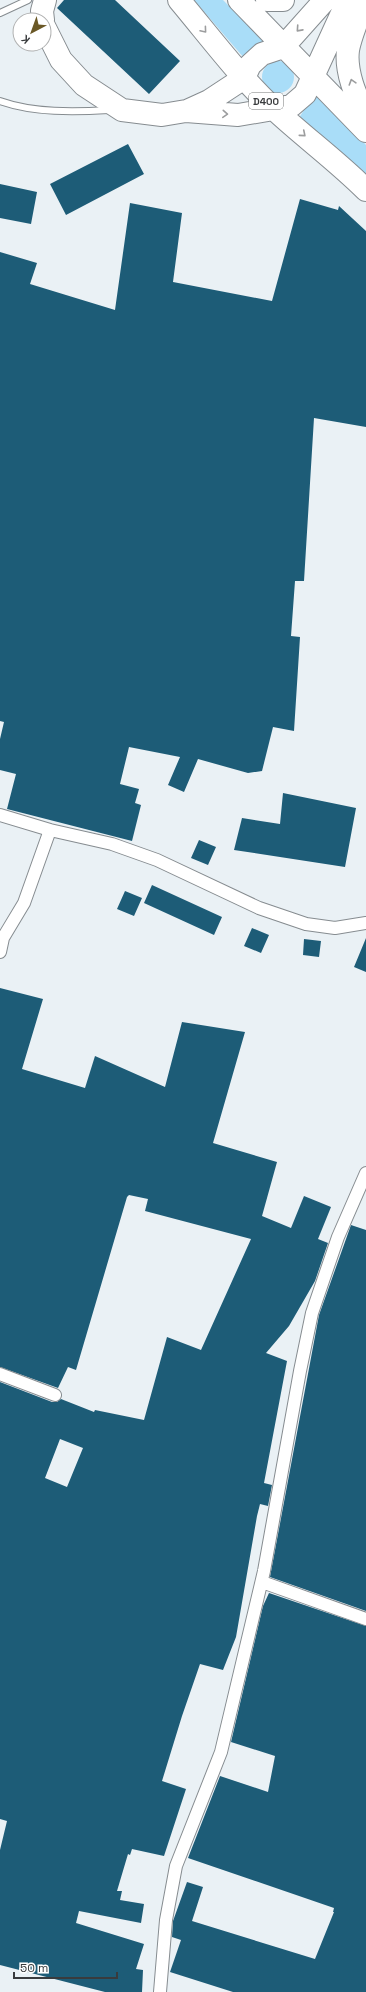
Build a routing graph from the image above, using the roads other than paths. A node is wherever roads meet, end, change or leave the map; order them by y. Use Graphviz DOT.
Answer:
graph roads {
  1 [pos="28,0"];
  2 [pos="45,0"];
  3 [pos="180,0"];
  4 [pos="239,0"];
  5 [pos="267,0"];
  6 [pos="283,0"];
  7 [pos="325,0"];
  8 [pos="348,0"];
  9 [pos="363,0"];
  10 [pos="42,12"];
  11 [pos="0,13"];
  12 [pos="52,42"];
  13 [pos="283,47"];
  14 [pos="244,78"];
  15 [pos="314,78"];
  16 [pos="0,101"];
  17 [pos="274,109"];
  18 [pos="122,110"];
  19 [pos="186,111"];
  20 [pos="366,118"];
  21 [pos="366,131"];
  22 [pos="366,190"];
  23 [pos="0,815"];
  24 [pos="50,830"];
  25 [pos="366,923"];
  26 [pos="0,952"];
  27 [pos="366,1173"];
  28 [pos="0,1374"];
  29 [pos="54,1395"];
  30 [pos="262,1582"];
  31 [pos="366,1619"];
  32 [pos="160,1992"];
  1 -- 11 [label="lane"];
  2 -- 10 [label="highway"];
  3 -- 14 [label="highway, D400, one-way"];
  4 -- 13 [label="highway"];
  5 -- 6 [label="highway"];
  7 -- 13 [label="highway, one-way"];
  8 -- 15 [label="highway"];
  20 -- 9 [label="highway, one-way"];
  12 -- 18 [label="highway"];
  13 -- 14 [label="highway"];
  13 -- 15 [label="highway"];
  14 -- 17 [label="highway, D400"];
  14 -- 19 [label="highway"];
  15 -- 17 [label="highway"];
  15 -- 21 [label="highway"];
  16 -- 18 [label="lane"];
  19 -- 17 [label="highway, one-way"];
  17 -- 22 [label="highway, D400, one-way"];
  18 -- 19 [label="highway"];
  23 -- 24 [label="street"];
  24 -- 25 [label="street"];
  24 -- 26 [label="street"];
  27 -- 30 [label="street"];
  28 -- 29 [label="street"];
  30 -- 31 [label="street"];
  30 -- 32 [label="street"];
}
